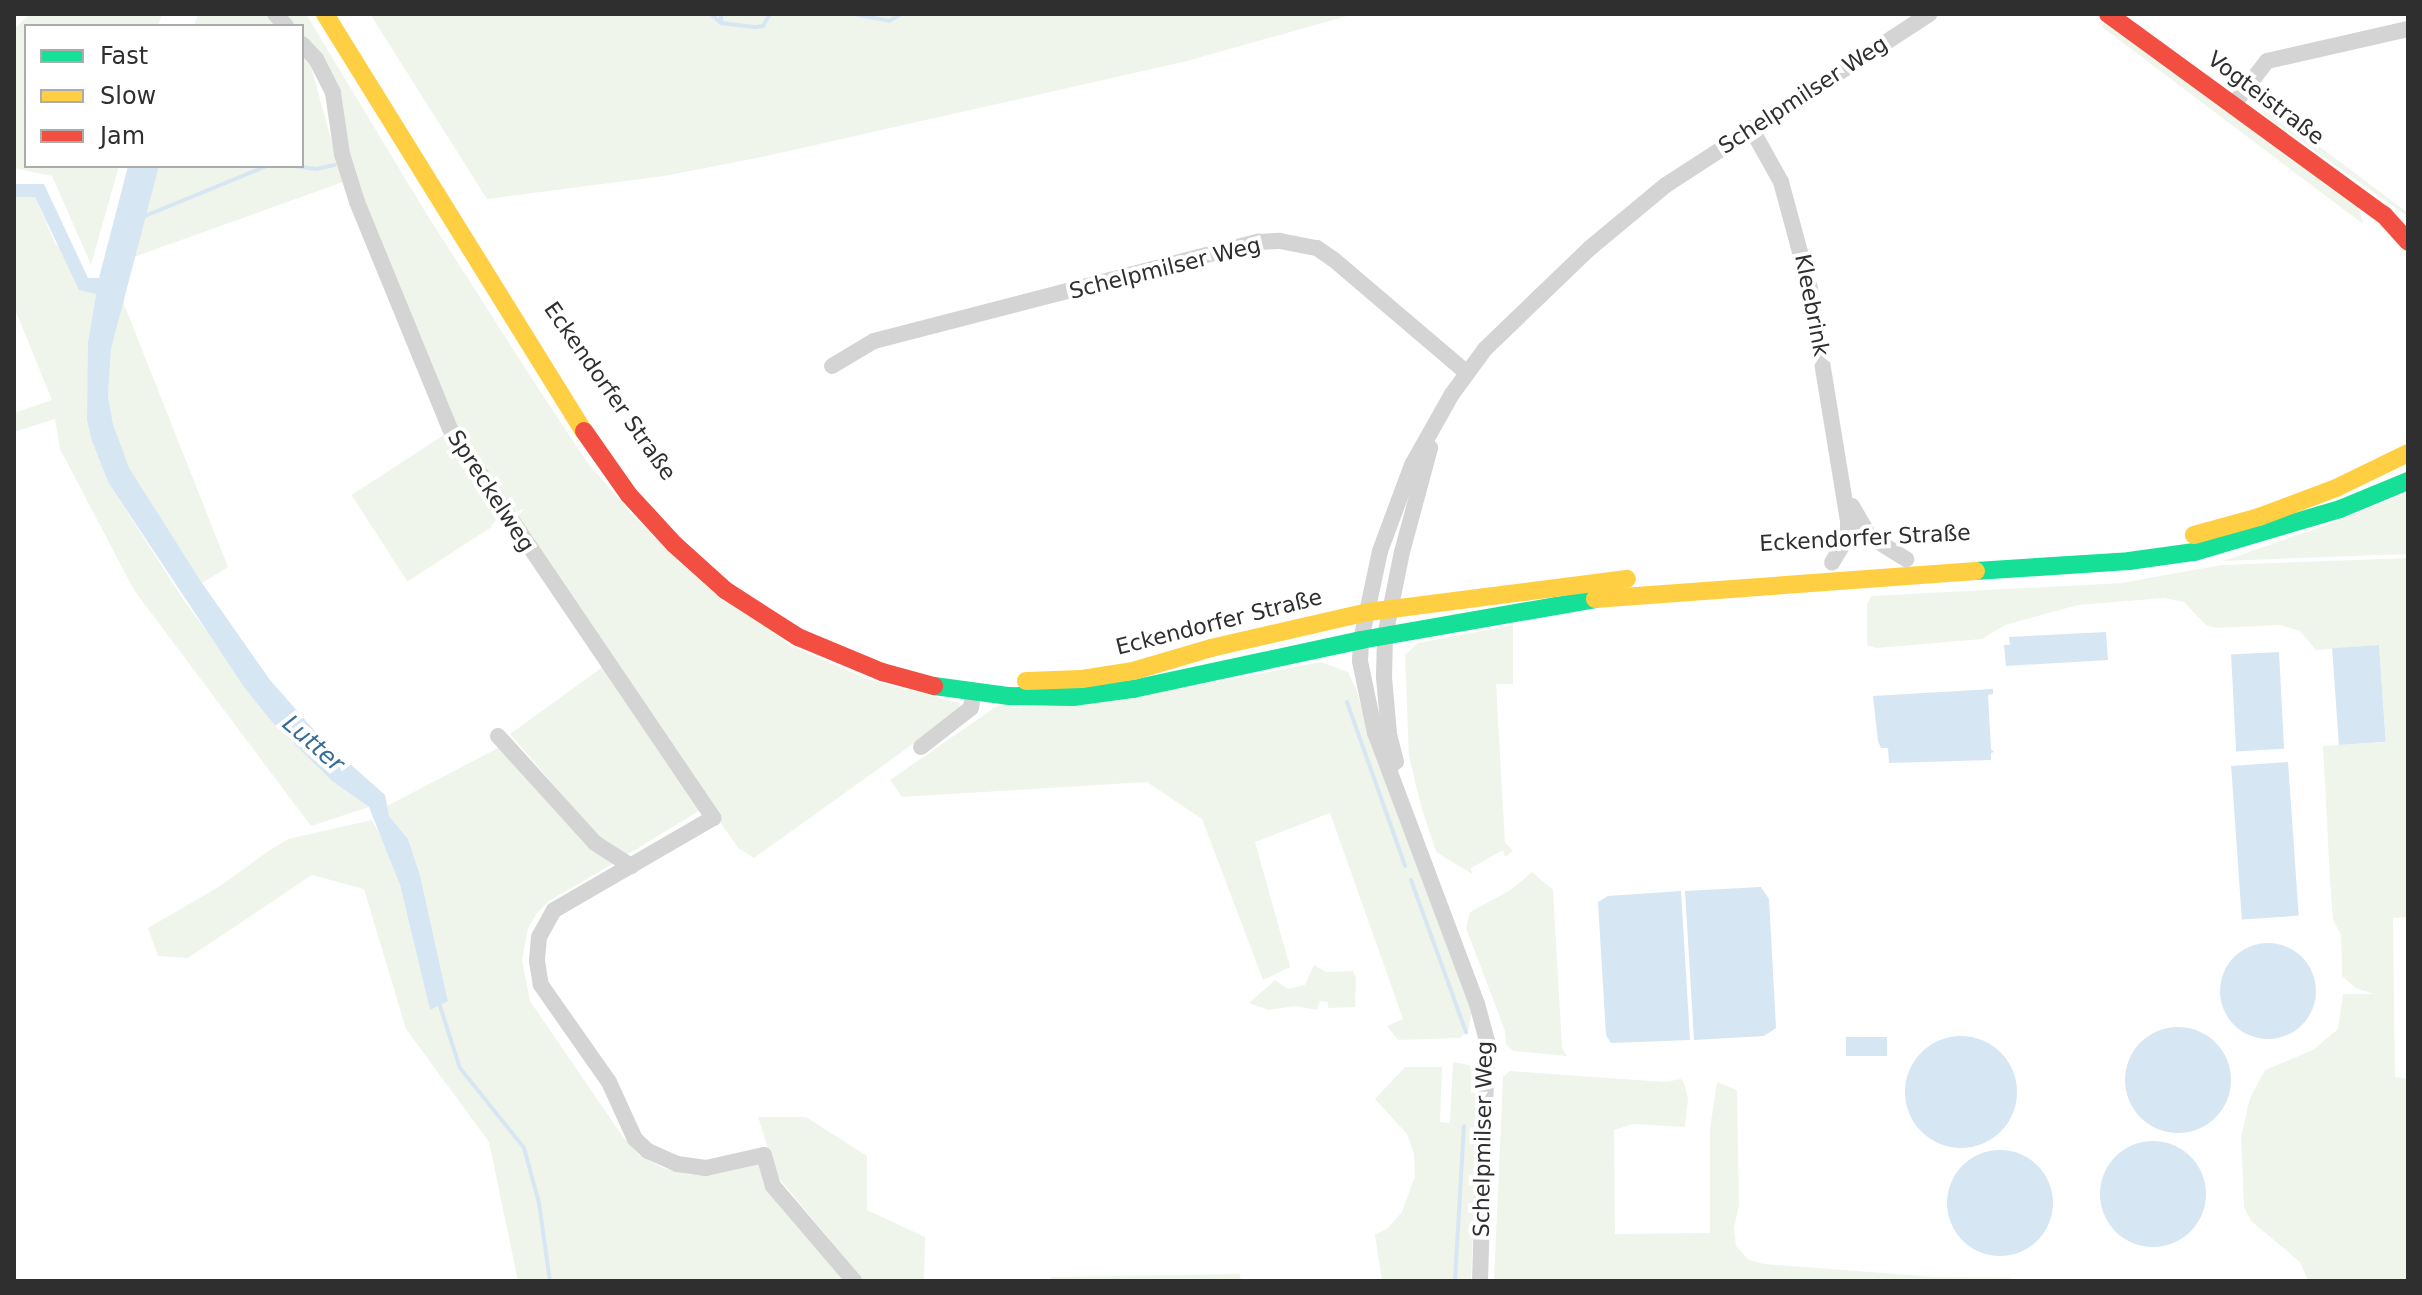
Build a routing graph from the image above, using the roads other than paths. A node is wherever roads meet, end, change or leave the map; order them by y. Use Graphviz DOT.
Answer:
graph roads {
  1 [pos="325,14"];
  2 [pos="342,14"];
  3 [pos="1929,14"];
  4 [pos="2108,14"];
  5 [pos="2408,29"];
  6 [pos="304,46"];
  7 [pos="2234,104"];
  8 [pos="1751,128"];
  9 [pos="2401,228"];
  10 [pos="2408,242"];
  11 [pos="832,366"];
  12 [pos="1466,372"];
  13 [pos="1452,394"];
  14 [pos="2408,453"];
  15 [pos="2408,481"];
  16 [pos="1845,491"];
  17 [pos="1906,559"];
  18 [pos="1832,563"];
  19 [pos="1392,608"];
  20 [pos="1368,612"];
  21 [pos="1385,636"];
  22 [pos="1361,640"];
  23 [pos="973,693"];
  24 [pos="498,736"];
  25 [pos="921,747"];
  26 [pos="1409,818"];
  27 [pos="631,866"];
  28 [pos="854,1281"];
  29 [pos="1480,1281"];
  1 -- 23 [label="main road, Eckendorfer Straße"];
  2 -- 20 [label="main road, Eckendorfer Straße"];
  3 -- 8 [label="street, Schelpmilser Weg"];
  4 -- 7 [label="main road, Vogteistraße"];
  5 -- 7 [label="street"];
  6 -- 27 [label="street, Spreckelweg"];
  7 -- 9 [label="main road, Vogteistraße"];
  8 -- 12 [label="street, Schelpmilser Weg"];
  8 -- 16 [label="street, Kleebrink"];
  9 -- 10 [label="main road, Vogteistraße"];
  11 -- 12 [label="street, Schelpmilser Weg"];
  12 -- 13 [label="street, Schelpmilser Weg"];
  13 -- 19 [label="street, Schelpmilser Weg"];
  13 -- 20 [label="street, Schelpmilser Weg"];
  14 -- 17 [label="main road, Eckendorfer Straße"];
  15 -- 21 [label="main road, Eckendorfer Straße"];
  16 -- 17 [label="street, Kleebrink"];
  16 -- 18 [label="street, Kleebrink"];
  17 -- 18 [label="main road, Eckendorfer Straße"];
  18 -- 19 [label="main road, Eckendorfer Straße"];
  19 -- 20 [label="main road, Eckendorfer Straße"];
  19 -- 21 [label="street, Schelpmilser Weg"];
  20 -- 22 [label="street, Schelpmilser Weg"];
  21 -- 22 [label="main road, Eckendorfer Straße"];
  21 -- 26 [label="street, Schelpmilser Weg"];
  22 -- 23 [label="main road, Eckendorfer Straße"];
  22 -- 26 [label="street, Schelpmilser Weg"];
  23 -- 25 [label="street"];
  24 -- 27 [label="street"];
  26 -- 29 [label="street, Schelpmilser Weg"];
  27 -- 28 [label="street"];
}
